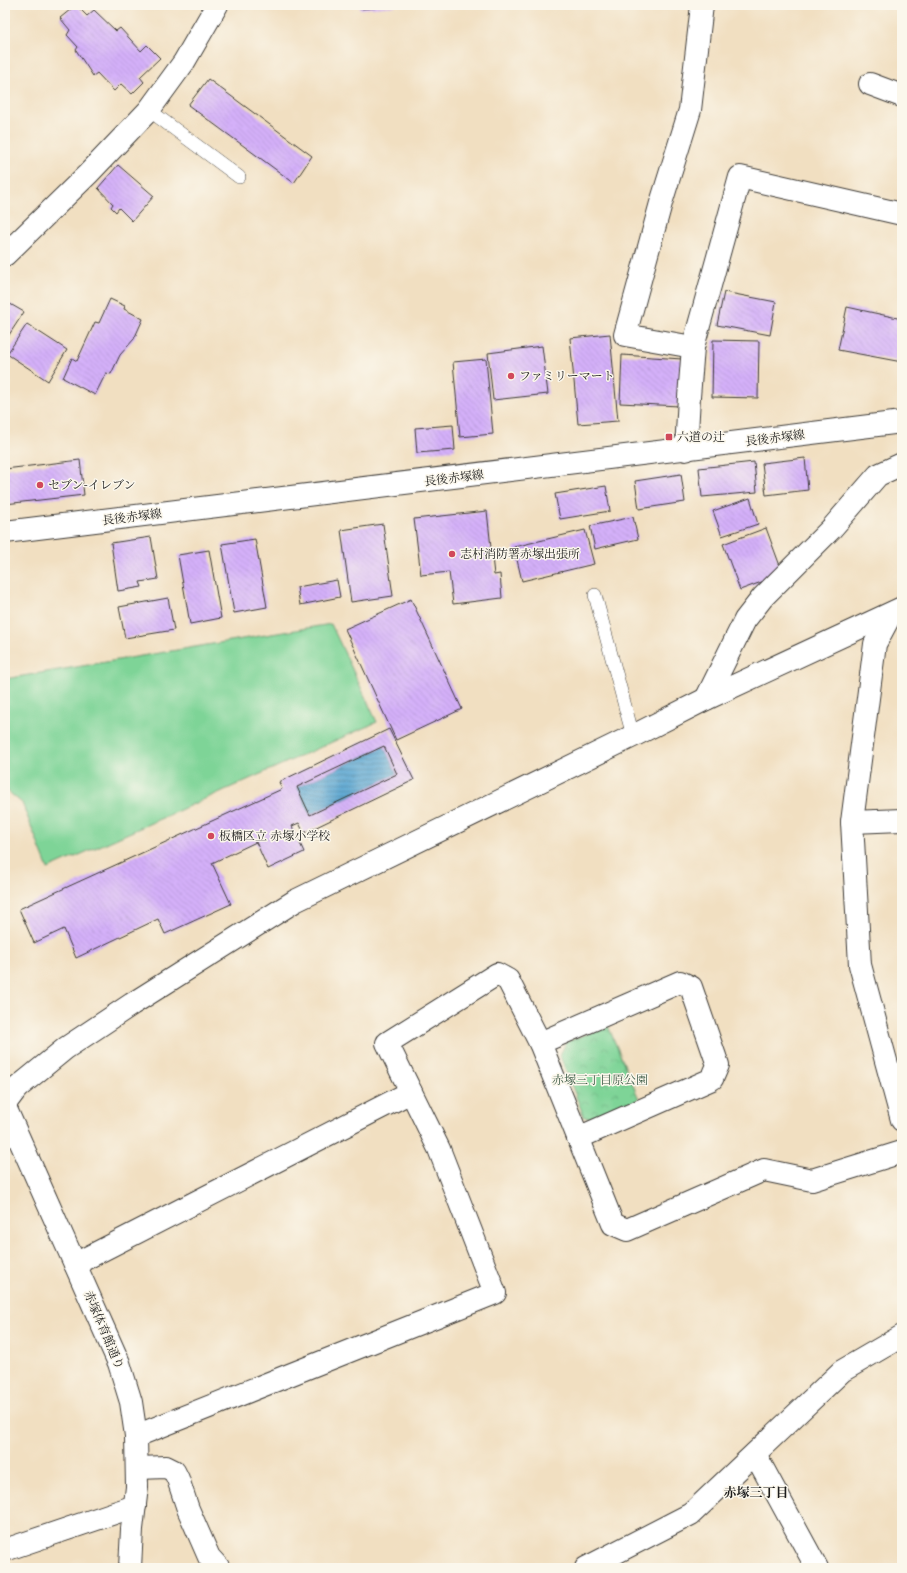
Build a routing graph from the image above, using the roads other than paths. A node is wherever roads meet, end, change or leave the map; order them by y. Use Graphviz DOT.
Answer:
graph roads {
  1 [pos="217,5"];
  2 [pos="702,5"];
  3 [pos="870,84"];
  4 [pos="902,96"];
  5 [pos="149,110"];
  6 [pos="239,177"];
  7 [pos="902,214"];
  8 [pos="5,255"];
  9 [pos="693,348"];
  10 [pos="902,422"];
  11 [pos="686,450"];
  12 [pos="902,464"];
  13 [pos="5,532"];
  14 [pos="596,595"];
  15 [pos="897,611"];
  16 [pos="706,699"];
  17 [pos="634,736"];
  18 [pos="902,820"];
  19 [pos="852,822"];
  20 [pos="540,1043"];
  21 [pos="897,1078"];
  22 [pos="411,1092"];
  23 [pos="5,1104"];
  24 [pos="5,1108"];
  25 [pos="902,1120"];
  26 [pos="578,1138"];
  27 [pos="902,1152"];
  28 [pos="75,1264"];
  29 [pos="902,1336"];
  30 [pos="136,1436"];
  31 [pos="755,1454"];
  32 [pos="138,1468"];
  33 [pos="135,1506"];
  34 [pos="5,1550"];
  35 [pos="130,1568"];
  36 [pos="219,1568"];
  37 [pos="586,1568"];
  38 [pos="817,1568"];
  1 -- 5 [label="street"];
  2 -- 9 [label="street"];
  3 -- 4 [label="street"];
  5 -- 6 [label="lane"];
  5 -- 8 [label="street"];
  7 -- 9 [label="street"];
  9 -- 11 [label="street"];
  10 -- 11 [label="street, 長後赤塚線"];
  11 -- 13 [label="street, 長後赤塚線"];
  12 -- 16 [label="street"];
  14 -- 17 [label="lane"];
  15 -- 16 [label="street"];
  15 -- 19 [label="street"];
  16 -- 17 [label="street"];
  17 -- 23 [label="street"];
  18 -- 19 [label="street"];
  19 -- 21 [label="street"];
  20 -- 22 [label="street"];
  20 -- 26 [label="street"];
  20 -- 26 [label="street"];
  21 -- 25 [label="street"];
  22 -- 28 [label="street"];
  22 -- 30 [label="street"];
  24 -- 28 [label="street, 赤塚体育館通り"];
  26 -- 27 [label="street"];
  28 -- 30 [label="street, 赤塚体育館通り"];
  29 -- 31 [label="street"];
  30 -- 32 [label="street, 赤塚体育館通り"];
  31 -- 37 [label="street"];
  31 -- 38 [label="street"];
  32 -- 33 [label="street, 赤塚体育館通り"];
  32 -- 36 [label="street"];
  33 -- 34 [label="street"];
  33 -- 35 [label="street, 赤塚体育館通り"];
}
